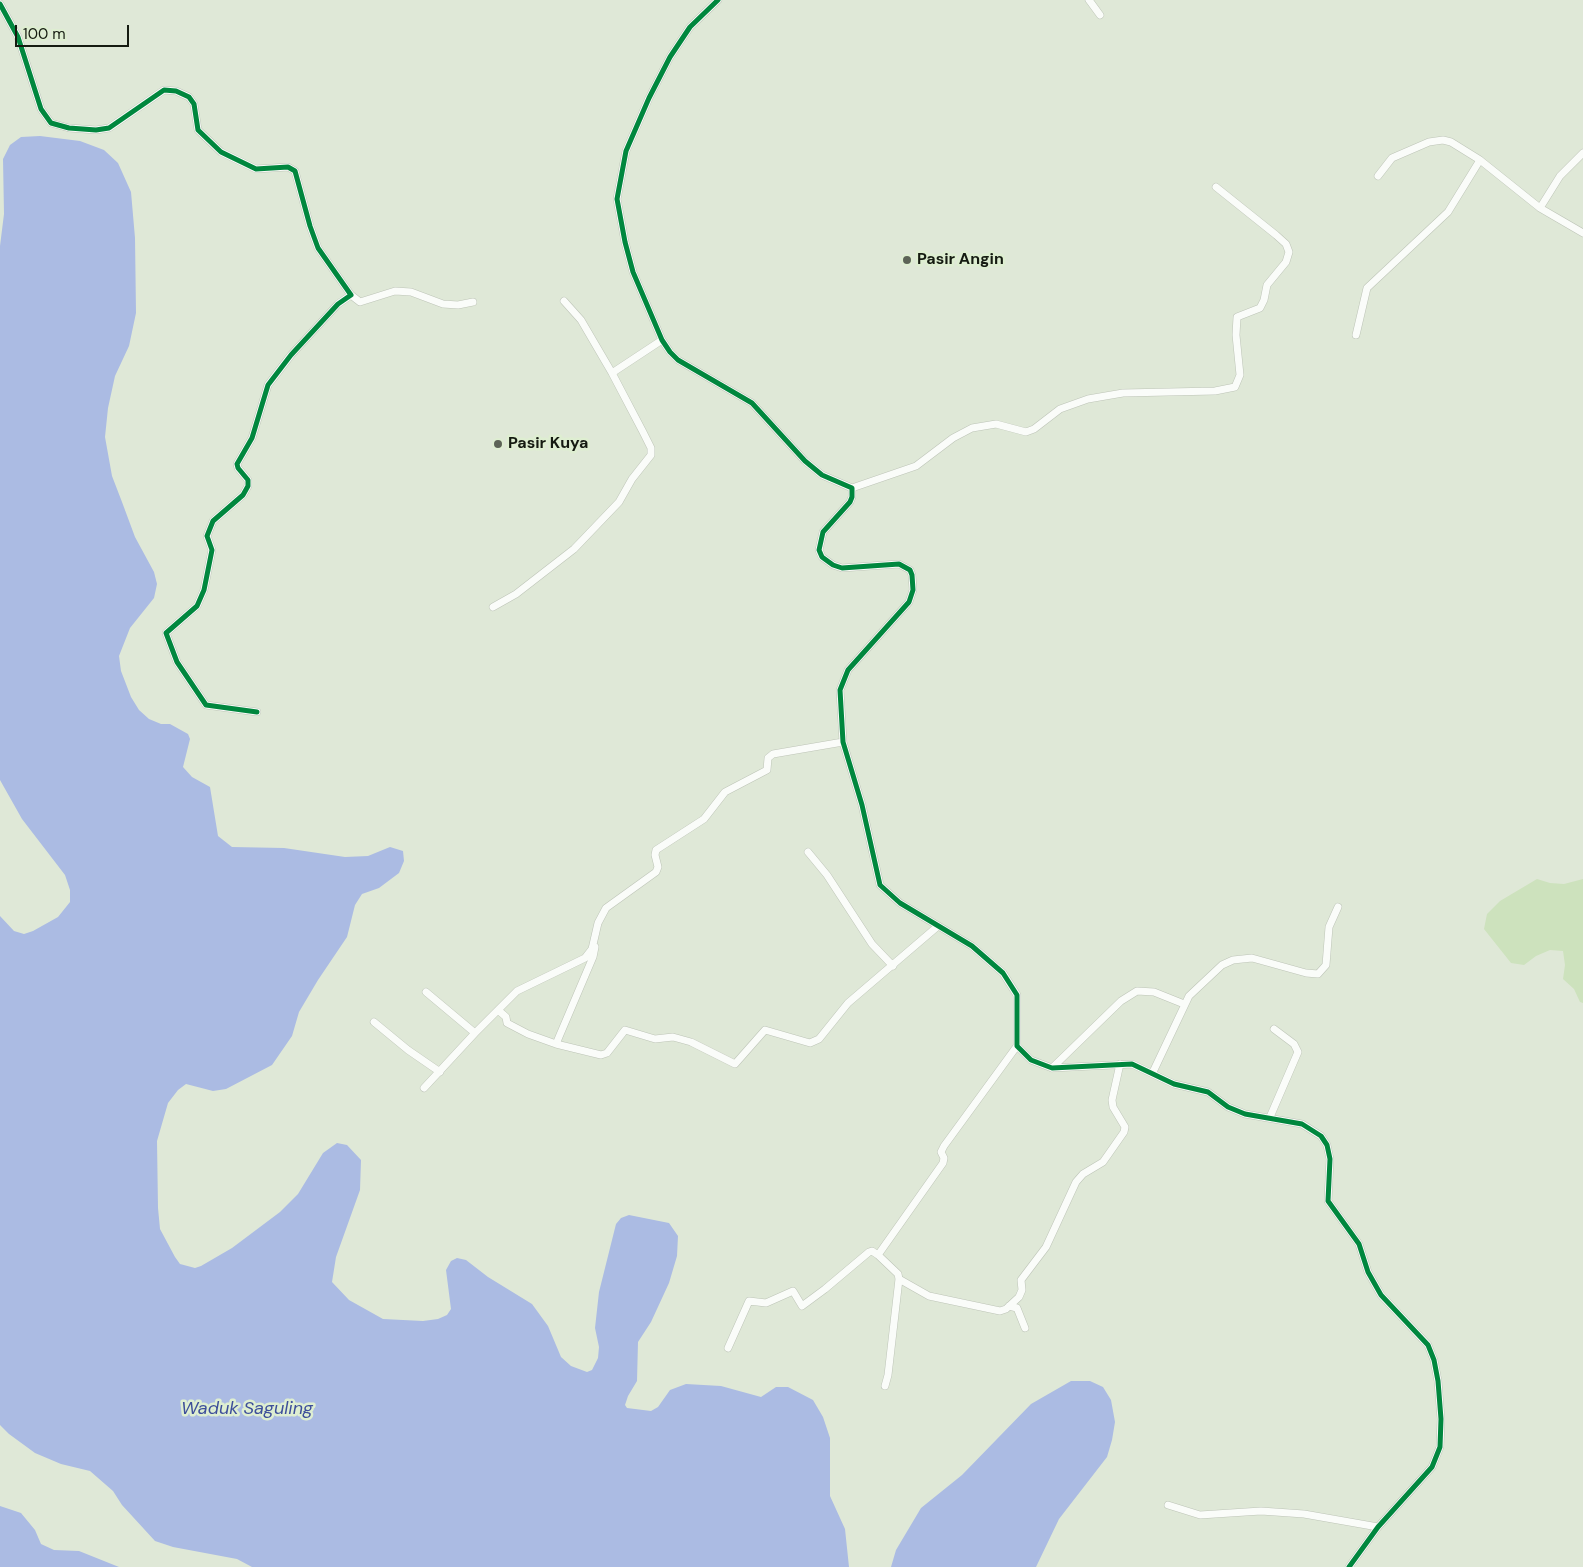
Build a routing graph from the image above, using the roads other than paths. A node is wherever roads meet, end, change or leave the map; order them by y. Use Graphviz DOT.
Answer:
graph roads {
  1 [pos="718,0"];
  2 [pos="1089,0"];
  3 [pos="0,4"];
  4 [pos="1100,15"];
  5 [pos="1583,153"];
  6 [pos="1480,160"];
  7 [pos="1378,176"];
  8 [pos="1216,187"];
  9 [pos="1540,208"];
  10 [pos="1583,233"];
  11 [pos="351,294"];
  12 [pos="564,301"];
  13 [pos="473,302"];
  14 [pos="1356,335"];
  15 [pos="662,340"];
  16 [pos="612,373"];
  17 [pos="852,488"];
  18 [pos="493,607"];
  19 [pos="257,712"];
  20 [pos="843,742"];
  21 [pos="808,852"];
  22 [pos="1338,907"];
  23 [pos="938,926"];
  24 [pos="593,944"];
  25 [pos="893,966"];
  26 [pos="426,992"];
  27 [pos="1184,1004"];
  28 [pos="498,1010"];
  29 [pos="374,1022"];
  30 [pos="1274,1029"];
  31 [pos="475,1032"];
  32 [pos="556,1044"];
  33 [pos="1017,1046"];
  34 [pos="1120,1064"];
  35 [pos="1052,1068"];
  36 [pos="440,1072"];
  37 [pos="1153,1072"];
  38 [pos="424,1088"];
  39 [pos="1270,1117"];
  40 [pos="878,1255"];
  41 [pos="899,1279"];
  42 [pos="1009,1306"];
  43 [pos="1025,1328"];
  44 [pos="728,1348"];
  45 [pos="885,1386"];
  46 [pos="1168,1505"];
  47 [pos="1378,1528"];
  48 [pos="1349,1567"];
  1 -- 15 [label="street"];
  2 -- 4 [label="street"];
  3 -- 11 [label="street"];
  5 -- 9 [label="street"];
  6 -- 7 [label="street"];
  6 -- 9 [label="street"];
  6 -- 14 [label="street"];
  8 -- 17 [label="street"];
  9 -- 10 [label="street"];
  11 -- 13 [label="street"];
  11 -- 19 [label="street"];
  12 -- 16 [label="street"];
  15 -- 16 [label="street"];
  15 -- 17 [label="street"];
  16 -- 18 [label="street"];
  17 -- 20 [label="street"];
  20 -- 23 [label="street"];
  20 -- 24 [label="street"];
  21 -- 25 [label="street"];
  22 -- 27 [label="street"];
  23 -- 25 [label="street"];
  23 -- 33 [label="street"];
  24 -- 28 [label="street"];
  24 -- 32 [label="street"];
  25 -- 32 [label="street"];
  26 -- 31 [label="street"];
  27 -- 35 [label="street"];
  27 -- 37 [label="street"];
  28 -- 31 [label="street"];
  28 -- 32 [label="street"];
  29 -- 36 [label="street"];
  30 -- 39 [label="street"];
  31 -- 36 [label="street"];
  33 -- 35 [label="street"];
  33 -- 40 [label="street"];
  34 -- 35 [label="street"];
  34 -- 37 [label="street"];
  34 -- 42 [label="street"];
  36 -- 38 [label="street"];
  37 -- 39 [label="street"];
  39 -- 47 [label="street"];
  40 -- 41 [label="street"];
  40 -- 44 [label="street"];
  41 -- 42 [label="street"];
  41 -- 45 [label="street"];
  42 -- 43 [label="street"];
  46 -- 47 [label="street"];
  47 -- 48 [label="street"];
}
